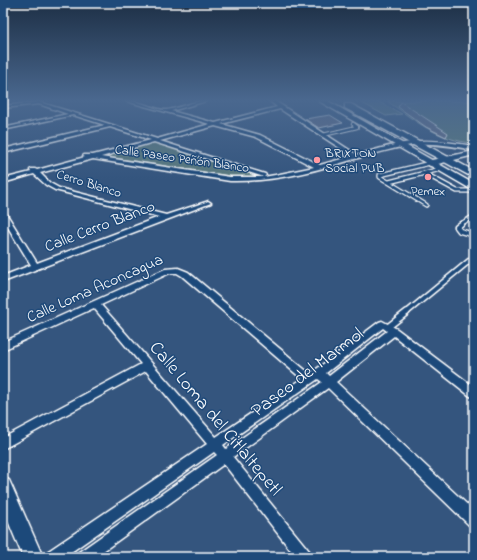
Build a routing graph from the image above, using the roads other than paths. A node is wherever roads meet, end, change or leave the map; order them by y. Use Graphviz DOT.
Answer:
graph roads {
  1 [pos="104,127"];
  2 [pos="116,127"];
  3 [pos="196,127"];
  4 [pos="201,127"];
  5 [pos="230,127"];
  6 [pos="239,127"];
  7 [pos="311,127"];
  8 [pos="356,127"];
  9 [pos="363,127"];
  10 [pos="387,127"];
  11 [pos="323,135"];
  12 [pos="152,140"];
  13 [pos="412,141"];
  14 [pos="397,144"];
  15 [pos="474,148"];
  16 [pos="3,151"];
  17 [pos="474,153"];
  18 [pos="354,155"];
  19 [pos="86,156"];
  20 [pos="92,158"];
  21 [pos="474,160"];
  22 [pos="430,163"];
  23 [pos="319,164"];
  24 [pos="443,164"];
  25 [pos="455,165"];
  26 [pos="34,172"];
  27 [pos="424,173"];
  28 [pos="474,175"];
  29 [pos="263,177"];
  30 [pos="3,178"];
  31 [pos="3,181"];
  32 [pos="389,182"];
  33 [pos="474,188"];
  34 [pos="474,192"];
  35 [pos="208,203"];
  36 [pos="426,205"];
  37 [pos="3,212"];
  38 [pos="474,216"];
  39 [pos="166,217"];
  40 [pos="474,235"];
  41 [pos="474,257"];
  42 [pos="36,267"];
  43 [pos="3,279"];
  44 [pos="96,305"];
  45 [pos="388,327"];
  46 [pos="3,346"];
  47 [pos="148,365"];
  48 [pos="314,376"];
  49 [pos="329,382"];
  50 [pos="474,393"];
  51 [pos="3,444"];
  52 [pos="214,444"];
  53 [pos="225,456"];
  54 [pos="3,486"];
  55 [pos="474,520"];
  56 [pos="33,557"];
  57 [pos="52,557"];
  58 [pos="84,557"];
  59 [pos="306,557"];
  1 -- 12 [label="street"];
  1 -- 16 [label="street"];
  2 -- 12 [label="street"];
  3 -- 12 [label="street"];
  4 -- 12 [label="street"];
  5 -- 23 [label="street"];
  6 -- 23 [label="street"];
  7 -- 11 [label="street"];
  8 -- 11 [label="lane"];
  9 -- 14 [label="main road"];
  10 -- 13 [label="main road"];
  11 -- 18 [label="street"];
  12 -- 19 [label="street"];
  12 -- 20 [label="street"];
  12 -- 29 [label="street"];
  13 -- 14 [label="street, Calle Paseo Peñón Blanco"];
  13 -- 15 [label="street, Calle Paseo Peñón Blanco"];
  13 -- 24 [label="main road"];
  14 -- 18 [label="street, Calle Paseo Peñón Blanco"];
  14 -- 22 [label="main road"];
  17 -- 24 [label="street"];
  18 -- 23 [label="street, Calle Paseo Peñón Blanco"];
  19 -- 20 [label="street, Calle Paseo Peñón Blanco"];
  19 -- 26 [label="street"];
  20 -- 26 [label="street"];
  20 -- 29 [label="street, Calle Paseo Peñón Blanco"];
  21 -- 25 [label="street"];
  22 -- 24 [label="main road"];
  22 -- 32 [label="lane"];
  23 -- 29 [label="street, Calle Paseo Peñón Blanco"];
  24 -- 25 [label="street"];
  24 -- 27 [label="lane"];
  24 -- 33 [label="main road"];
  25 -- 28 [label="main road"];
  26 -- 30 [label="street"];
  26 -- 31 [label="street"];
  26 -- 39 [label="street, Cerro Blanco"];
  27 -- 32 [label="lane"];
  27 -- 34 [label="lane"];
  32 -- 36 [label="lane"];
  35 -- 39 [label="street, Calle Cerro Blanco"];
  37 -- 42 [label="street"];
  38 -- 40 [label="lane"];
  39 -- 42 [label="street, Calle Cerro Blanco"];
  41 -- 45 [label="lane"];
  42 -- 43 [label="street, Calle Cerro Blanco"];
  44 -- 46 [label="street, Calle Loma Aconcagua"];
  44 -- 47 [label="street, Calle Loma del Citlaltepetl"];
  44 -- 48 [label="street, Calle Loma Aconcagua"];
  45 -- 48 [label="street, Paseo del Marmol"];
  45 -- 49 [label="street, Paseo del Marmol"];
  45 -- 50 [label="street"];
  47 -- 51 [label="street"];
  47 -- 52 [label="street, Calle Loma del Citlaltepetl"];
  48 -- 49 [label="street"];
  48 -- 52 [label="street, Paseo del Marmol"];
  49 -- 53 [label="street, Paseo del Marmol"];
  49 -- 55 [label="street"];
  52 -- 53 [label="street, Calle Loma del Citlaltepetl"];
  52 -- 57 [label="street, Paseo del Marmol"];
  53 -- 58 [label="street, Paseo del Marmol"];
  53 -- 59 [label="street, Calle Loma del Citlaltepetl"];
  54 -- 56 [label="street"];
}
